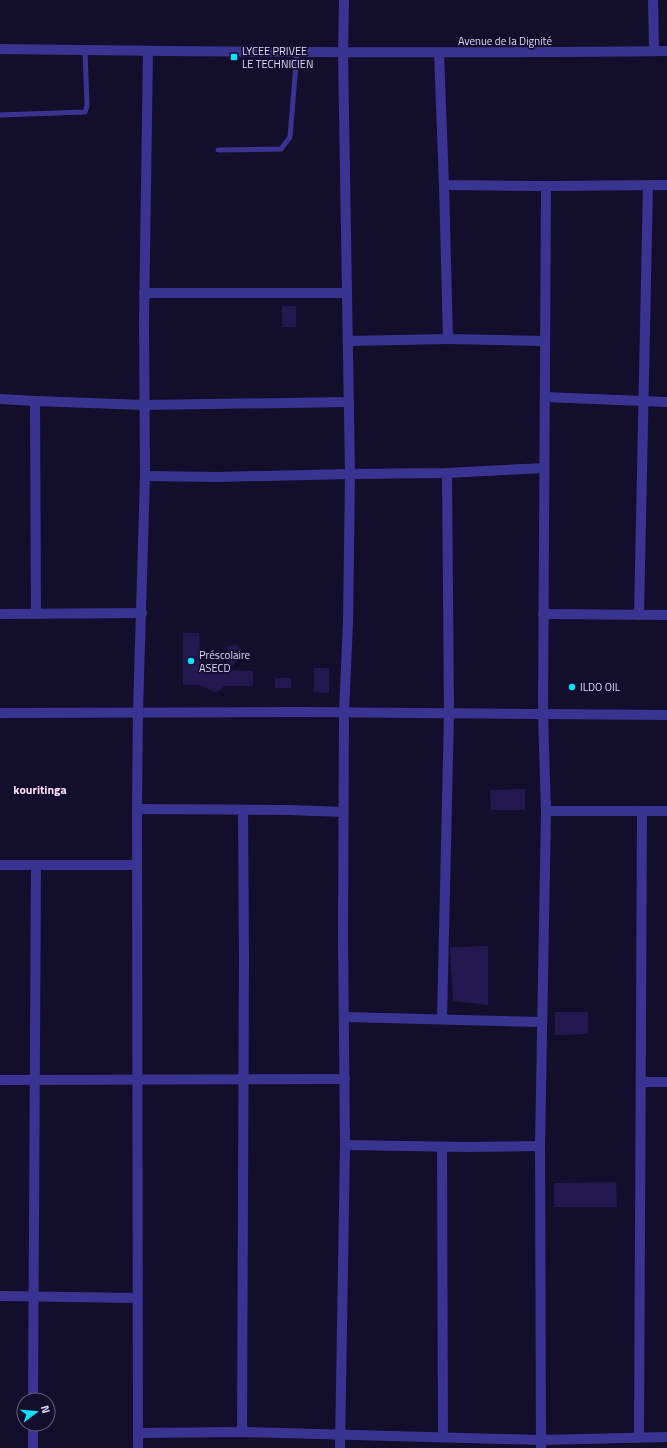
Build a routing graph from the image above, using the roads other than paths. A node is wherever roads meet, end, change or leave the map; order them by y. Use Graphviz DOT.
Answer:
graph roads {
  1 [pos="344,0"];
  2 [pos="653,0"];
  3 [pos="0,49"];
  4 [pos="85,50"];
  5 [pos="667,50"];
  6 [pos="148,51"];
  7 [pos="654,51"];
  8 [pos="297,52"];
  9 [pos="344,53"];
  10 [pos="439,53"];
  11 [pos="0,114"];
  12 [pos="218,150"];
  13 [pos="444,185"];
  14 [pos="648,185"];
  15 [pos="667,185"];
  16 [pos="546,186"];
  17 [pos="144,293"];
  18 [pos="347,293"];
  19 [pos="448,339"];
  20 [pos="348,340"];
  21 [pos="545,341"];
  22 [pos="545,397"];
  23 [pos="0,399"];
  24 [pos="643,400"];
  25 [pos="35,401"];
  26 [pos="349,402"];
  27 [pos="667,402"];
  28 [pos="144,405"];
  29 [pos="544,468"];
  30 [pos="446,473"];
  31 [pos="350,474"];
  32 [pos="145,476"];
  33 [pos="36,613"];
  34 [pos="142,613"];
  35 [pos="0,614"];
  36 [pos="543,614"];
  37 [pos="639,615"];
  38 [pos="667,615"];
  39 [pos="138,711"];
  40 [pos="344,712"];
  41 [pos="0,713"];
  42 [pos="449,714"];
  43 [pos="543,714"];
  44 [pos="667,715"];
  45 [pos="137,809"];
  46 [pos="243,810"];
  47 [pos="642,811"];
  48 [pos="667,811"];
  49 [pos="343,812"];
  50 [pos="546,812"];
  51 [pos="0,865"];
  52 [pos="137,865"];
  53 [pos="36,866"];
  54 [pos="345,1017"];
  55 [pos="442,1019"];
  56 [pos="542,1022"];
  57 [pos="346,1079"];
  58 [pos="0,1080"];
  59 [pos="35,1080"];
  60 [pos="138,1080"];
  61 [pos="243,1080"];
  62 [pos="641,1082"];
  63 [pos="667,1082"];
  64 [pos="345,1145"];
  65 [pos="540,1146"];
  66 [pos="442,1147"];
  67 [pos="0,1296"];
  68 [pos="34,1297"];
  69 [pos="137,1298"];
  70 [pos="33,1392"];
  71 [pos="33,1432"];
  72 [pos="242,1432"];
  73 [pos="139,1433"];
  74 [pos="340,1436"];
  75 [pos="443,1437"];
  76 [pos="667,1437"];
  77 [pos="639,1438"];
  78 [pos="541,1444"];
  79 [pos="33,1448"];
  80 [pos="138,1448"];
  81 [pos="340,1448"];
  1 -- 9 [label="street"];
  2 -- 7 [label="street"];
  3 -- 4 [label="street, Avenue de la Dignité"];
  4 -- 6 [label="street, Avenue de la Dignité"];
  4 -- 11 [label="lane"];
  5 -- 7 [label="street, Avenue de la Dignité"];
  6 -- 8 [label="street, Avenue de la Dignité"];
  6 -- 17 [label="street"];
  7 -- 10 [label="street, Avenue de la Dignité"];
  8 -- 9 [label="street, Avenue de la Dignité"];
  8 -- 12 [label="lane"];
  9 -- 10 [label="street, Avenue de la Dignité"];
  9 -- 18 [label="street"];
  10 -- 13 [label="street"];
  13 -- 16 [label="street"];
  13 -- 19 [label="street"];
  14 -- 15 [label="street"];
  14 -- 16 [label="street"];
  14 -- 24 [label="street"];
  16 -- 21 [label="street"];
  17 -- 18 [label="street"];
  17 -- 28 [label="street"];
  18 -- 20 [label="street"];
  19 -- 20 [label="street"];
  19 -- 21 [label="street"];
  20 -- 26 [label="street"];
  21 -- 22 [label="street"];
  22 -- 24 [label="street"];
  22 -- 29 [label="street"];
  23 -- 25 [label="street"];
  24 -- 27 [label="street"];
  24 -- 37 [label="street"];
  25 -- 28 [label="street"];
  25 -- 33 [label="street"];
  26 -- 28 [label="street"];
  26 -- 31 [label="street"];
  28 -- 32 [label="street"];
  29 -- 30 [label="street"];
  29 -- 36 [label="street"];
  30 -- 31 [label="street"];
  30 -- 42 [label="street"];
  31 -- 32 [label="street"];
  31 -- 40 [label="street"];
  32 -- 34 [label="street"];
  33 -- 34 [label="street"];
  33 -- 35 [label="street"];
  34 -- 39 [label="street"];
  36 -- 37 [label="street"];
  36 -- 43 [label="street"];
  37 -- 38 [label="street"];
  39 -- 40 [label="street"];
  39 -- 41 [label="street"];
  39 -- 45 [label="street"];
  40 -- 42 [label="street"];
  40 -- 49 [label="street"];
  42 -- 43 [label="street"];
  42 -- 55 [label="street"];
  43 -- 44 [label="street"];
  43 -- 50 [label="street"];
  45 -- 46 [label="street"];
  45 -- 52 [label="street"];
  46 -- 49 [label="street"];
  46 -- 61 [label="street"];
  47 -- 48 [label="street"];
  47 -- 50 [label="street"];
  47 -- 62 [label="street"];
  49 -- 54 [label="street"];
  50 -- 56 [label="street"];
  51 -- 53 [label="street"];
  52 -- 53 [label="street"];
  52 -- 60 [label="street"];
  53 -- 59 [label="street"];
  54 -- 55 [label="street"];
  54 -- 57 [label="street"];
  55 -- 56 [label="street"];
  56 -- 65 [label="street"];
  57 -- 61 [label="street"];
  57 -- 64 [label="street"];
  58 -- 59 [label="street"];
  59 -- 60 [label="street"];
  59 -- 68 [label="street"];
  60 -- 61 [label="street"];
  60 -- 69 [label="street"];
  61 -- 72 [label="street"];
  62 -- 63 [label="street"];
  62 -- 77 [label="street"];
  64 -- 66 [label="street"];
  64 -- 74 [label="street"];
  65 -- 66 [label="street"];
  65 -- 78 [label="street"];
  66 -- 75 [label="street"];
  67 -- 68 [label="street"];
  68 -- 69 [label="street"];
  68 -- 70 [label="street"];
  69 -- 73 [label="street"];
  71 -- 79 [label="street"];
  72 -- 73 [label="street"];
  72 -- 74 [label="street"];
  73 -- 80 [label="street"];
  74 -- 75 [label="street"];
  74 -- 81 [label="street"];
  75 -- 78 [label="street"];
  76 -- 77 [label="street"];
  77 -- 78 [label="street"];
}
